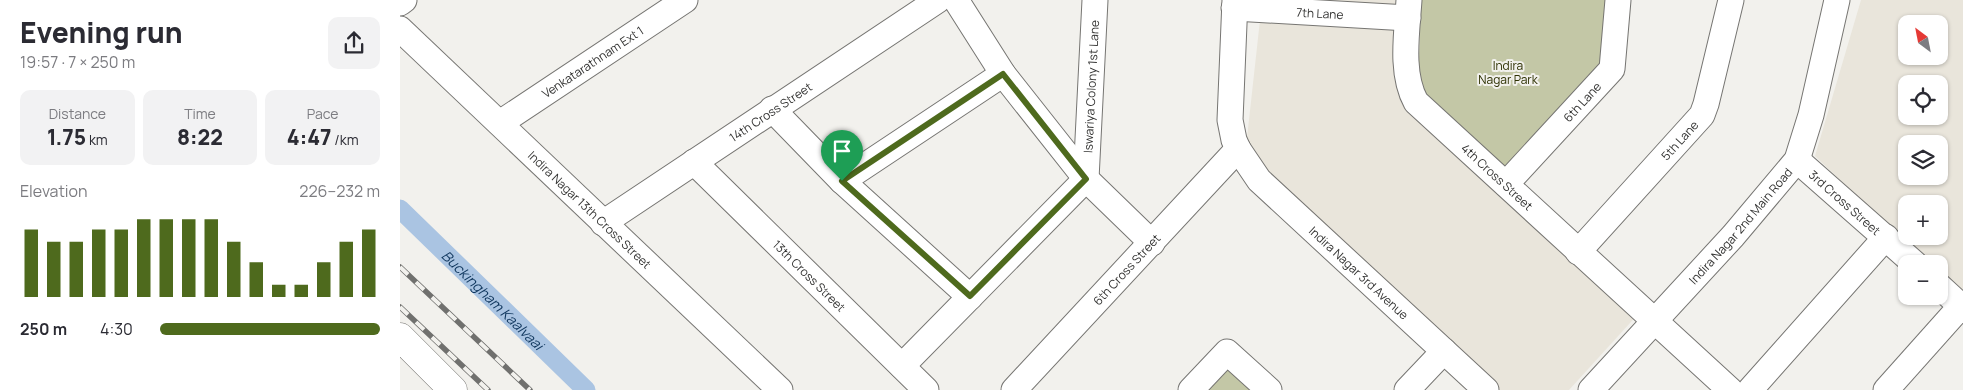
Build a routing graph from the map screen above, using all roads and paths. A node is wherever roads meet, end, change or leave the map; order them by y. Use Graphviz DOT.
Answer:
graph roads {
  1 [pos="404,0"];
  2 [pos="685,0"];
  3 [pos="938,0"];
  4 [pos="956,0"];
  5 [pos="1095,0"];
  6 [pos="1618,0"];
  7 [pos="1731,0"];
  8 [pos="1837,0"];
  9 [pos="400,2"];
  10 [pos="1234,4"];
  11 [pos="1408,9"];
  12 [pos="400,29"];
  13 [pos="1003,74"];
  14 [pos="772,109"];
  15 [pos="500,123"];
  16 [pos="1238,149"];
  17 [pos="1797,160"];
  18 [pos="694,162"];
  19 [pos="1086,179"];
  20 [pos="842,181"];
  21 [pos="1506,184"];
  22 [pos="603,222"];
  23 [pos="1886,237"];
  24 [pos="1152,243"];
  25 [pos="1578,252"];
  26 [pos="1905,255"];
  27 [pos="1948,294"];
  28 [pos="970,296"];
  29 [pos="1962,307"];
  30 [pos="1654,321"];
  31 [pos="400,337"];
  32 [pos="1444,351"];
  33 [pos="902,366"];
  34 [pos="453,390"];
  35 [pos="780,390"];
  36 [pos="926,390"];
  37 [pos="1014,390"];
  38 [pos="1190,390"];
  39 [pos="1269,390"];
  40 [pos="1407,390"];
  41 [pos="1486,390"];
  42 [pos="1591,390"];
  43 [pos="1730,390"];
  44 [pos="1750,390"];
  45 [pos="1886,390"];
  1 -- 9 [label="street"];
  2 -- 15 [label="street, Venkatarathnam Ext 1"];
  3 -- 14 [label="street, 14th Cross Street"];
  4 -- 13 [label="street"];
  5 -- 19 [label="street, Iswariya Colony 1st Lane"];
  6 -- 21 [label="street, 6th Lane"];
  7 -- 25 [label="street, 5th Lane"];
  8 -- 17 [label="street, Indira Nagar 2nd Main Road"];
  10 -- 11 [label="street, 7th Lane"];
  10 -- 16 [label="street, Indira Nagar 3rd Avenue"];
  11 -- 21 [label="street, 4th Cross Street"];
  12 -- 15 [label="street, Indira Nagar 13th Cross Street"];
  13 -- 19 [label="street"];
  13 -- 20 [label="street"];
  14 -- 18 [label="street, 14th Cross Street"];
  14 -- 20 [label="street"];
  15 -- 22 [label="street, Indira Nagar 13th Cross Street"];
  16 -- 24 [label="street, 6th Cross Street"];
  16 -- 32 [label="street, Indira Nagar 3rd Avenue"];
  17 -- 23 [label="street, 3rd Cross Street"];
  17 -- 30 [label="street, Indira Nagar 2nd Main Road"];
  18 -- 22 [label="street, 14th Cross Street"];
  18 -- 33 [label="street, 13th Cross Street"];
  19 -- 24 [label="street"];
  19 -- 28 [label="street"];
  20 -- 28 [label="street"];
  21 -- 25 [label="street, 4th Cross Street"];
  22 -- 35 [label="street, Indira Nagar 13th Cross Street"];
  23 -- 26 [label="street, 3rd Cross Street"];
  23 -- 44 [label="street"];
  24 -- 37 [label="street, 6th Cross Street"];
  25 -- 30 [label="street, 4th Cross Street"];
  27 -- 29 [label="street"];
  28 -- 33 [label="street"];
  29 -- 45 [label="street"];
  30 -- 42 [label="street, Indira Nagar 2nd Main Road"];
  30 -- 43 [label="street, 4th Cross Street"];
  31 -- 34 [label="main road"];
  32 -- 40 [label="street"];
  32 -- 41 [label="street, Indira Nagar 3rd Avenue"];
  33 -- 36 [label="street, 13th Cross Street"];
  38 -- 39 [label="street"];
}
